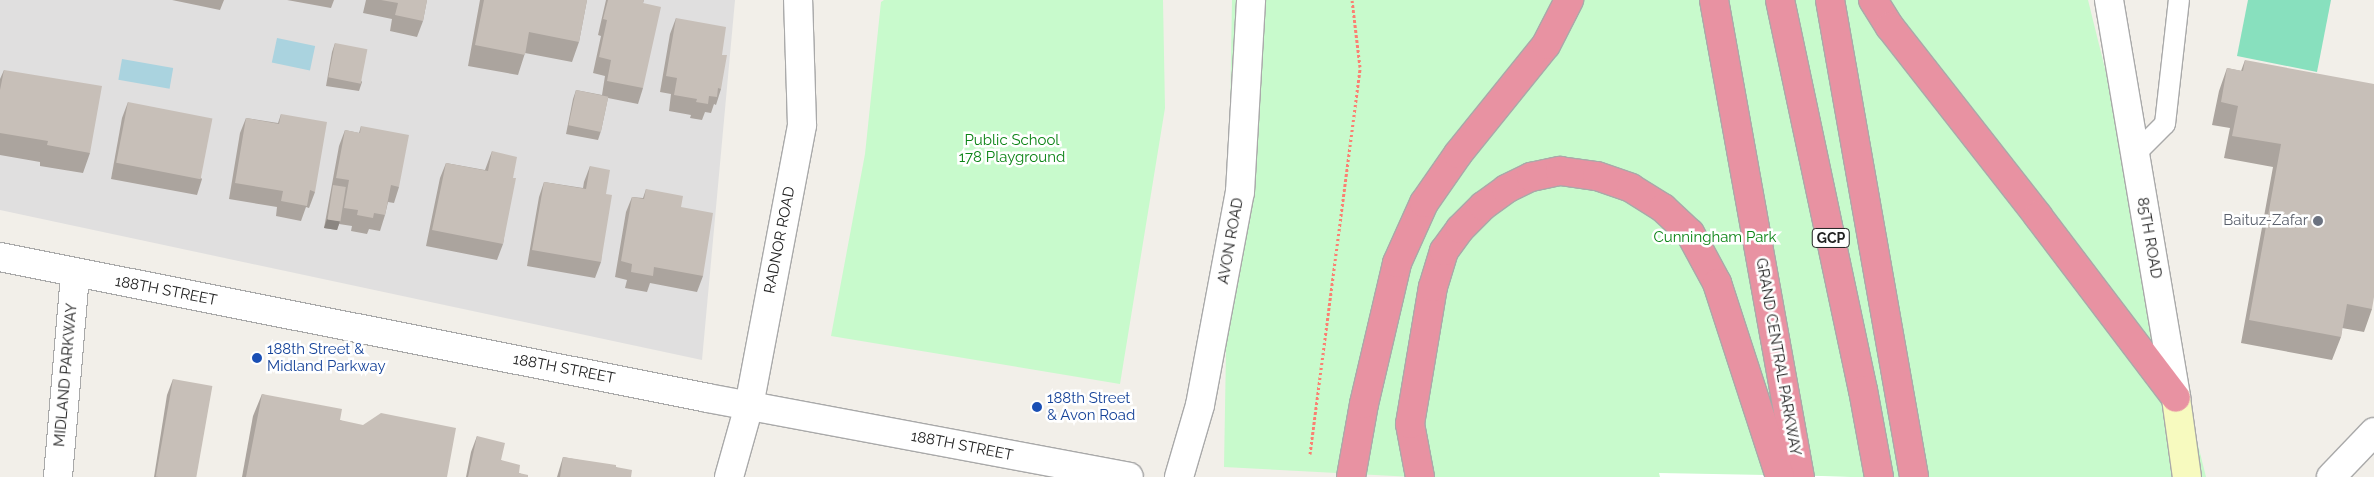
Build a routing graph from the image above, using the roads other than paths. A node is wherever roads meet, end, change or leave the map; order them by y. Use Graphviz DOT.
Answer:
graph roads {
  1 [pos="798,0"];
  2 [pos="1251,0"];
  3 [pos="1569,0"];
  4 [pos="1714,0"];
  5 [pos="1780,0"];
  6 [pos="1830,0"];
  7 [pos="1873,0"];
  8 [pos="2109,0"];
  9 [pos="2179,0"];
  10 [pos="2135,154"];
  11 [pos="0,257"];
  12 [pos="75,273"];
  13 [pos="2176,398"];
  14 [pos="749,406"];
  15 [pos="2374,432"];
  16 [pos="58,477"];
  17 [pos="729,477"];
  18 [pos="1128,477"];
  19 [pos="1179,477"];
  20 [pos="1351,477"];
  21 [pos="1420,477"];
  22 [pos="1780,477"];
  23 [pos="1800,477"];
  24 [pos="1879,477"];
  25 [pos="1914,477"];
  26 [pos="2187,477"];
  27 [pos="2331,477"];
  1 -- 14 [label="street, RADNOR ROAD"];
  2 -- 19 [label="street, AVON ROAD"];
  3 -- 20 [label="highway"];
  4 -- 23 [label="highway, GRAND CENTRAL PARKWAY"];
  5 -- 24 [label="highway, GCP"];
  6 -- 25 [label="highway"];
  7 -- 13 [label="highway"];
  8 -- 10 [label="street, 85TH ROAD"];
  9 -- 10 [label="lane"];
  10 -- 13 [label="street, 85TH ROAD"];
  11 -- 12 [label="street, 188TH STREET"];
  12 -- 14 [label="street, 188TH STREET"];
  12 -- 16 [label="street, MIDLAND PARKWAY"];
  13 -- 26 [label="main road, 85TH ROAD"];
  14 -- 17 [label="street, RADNOR ROAD"];
  14 -- 18 [label="street, 188TH STREET"];
  15 -- 27 [label="street"];
  21 -- 22 [label="highway"];
}
